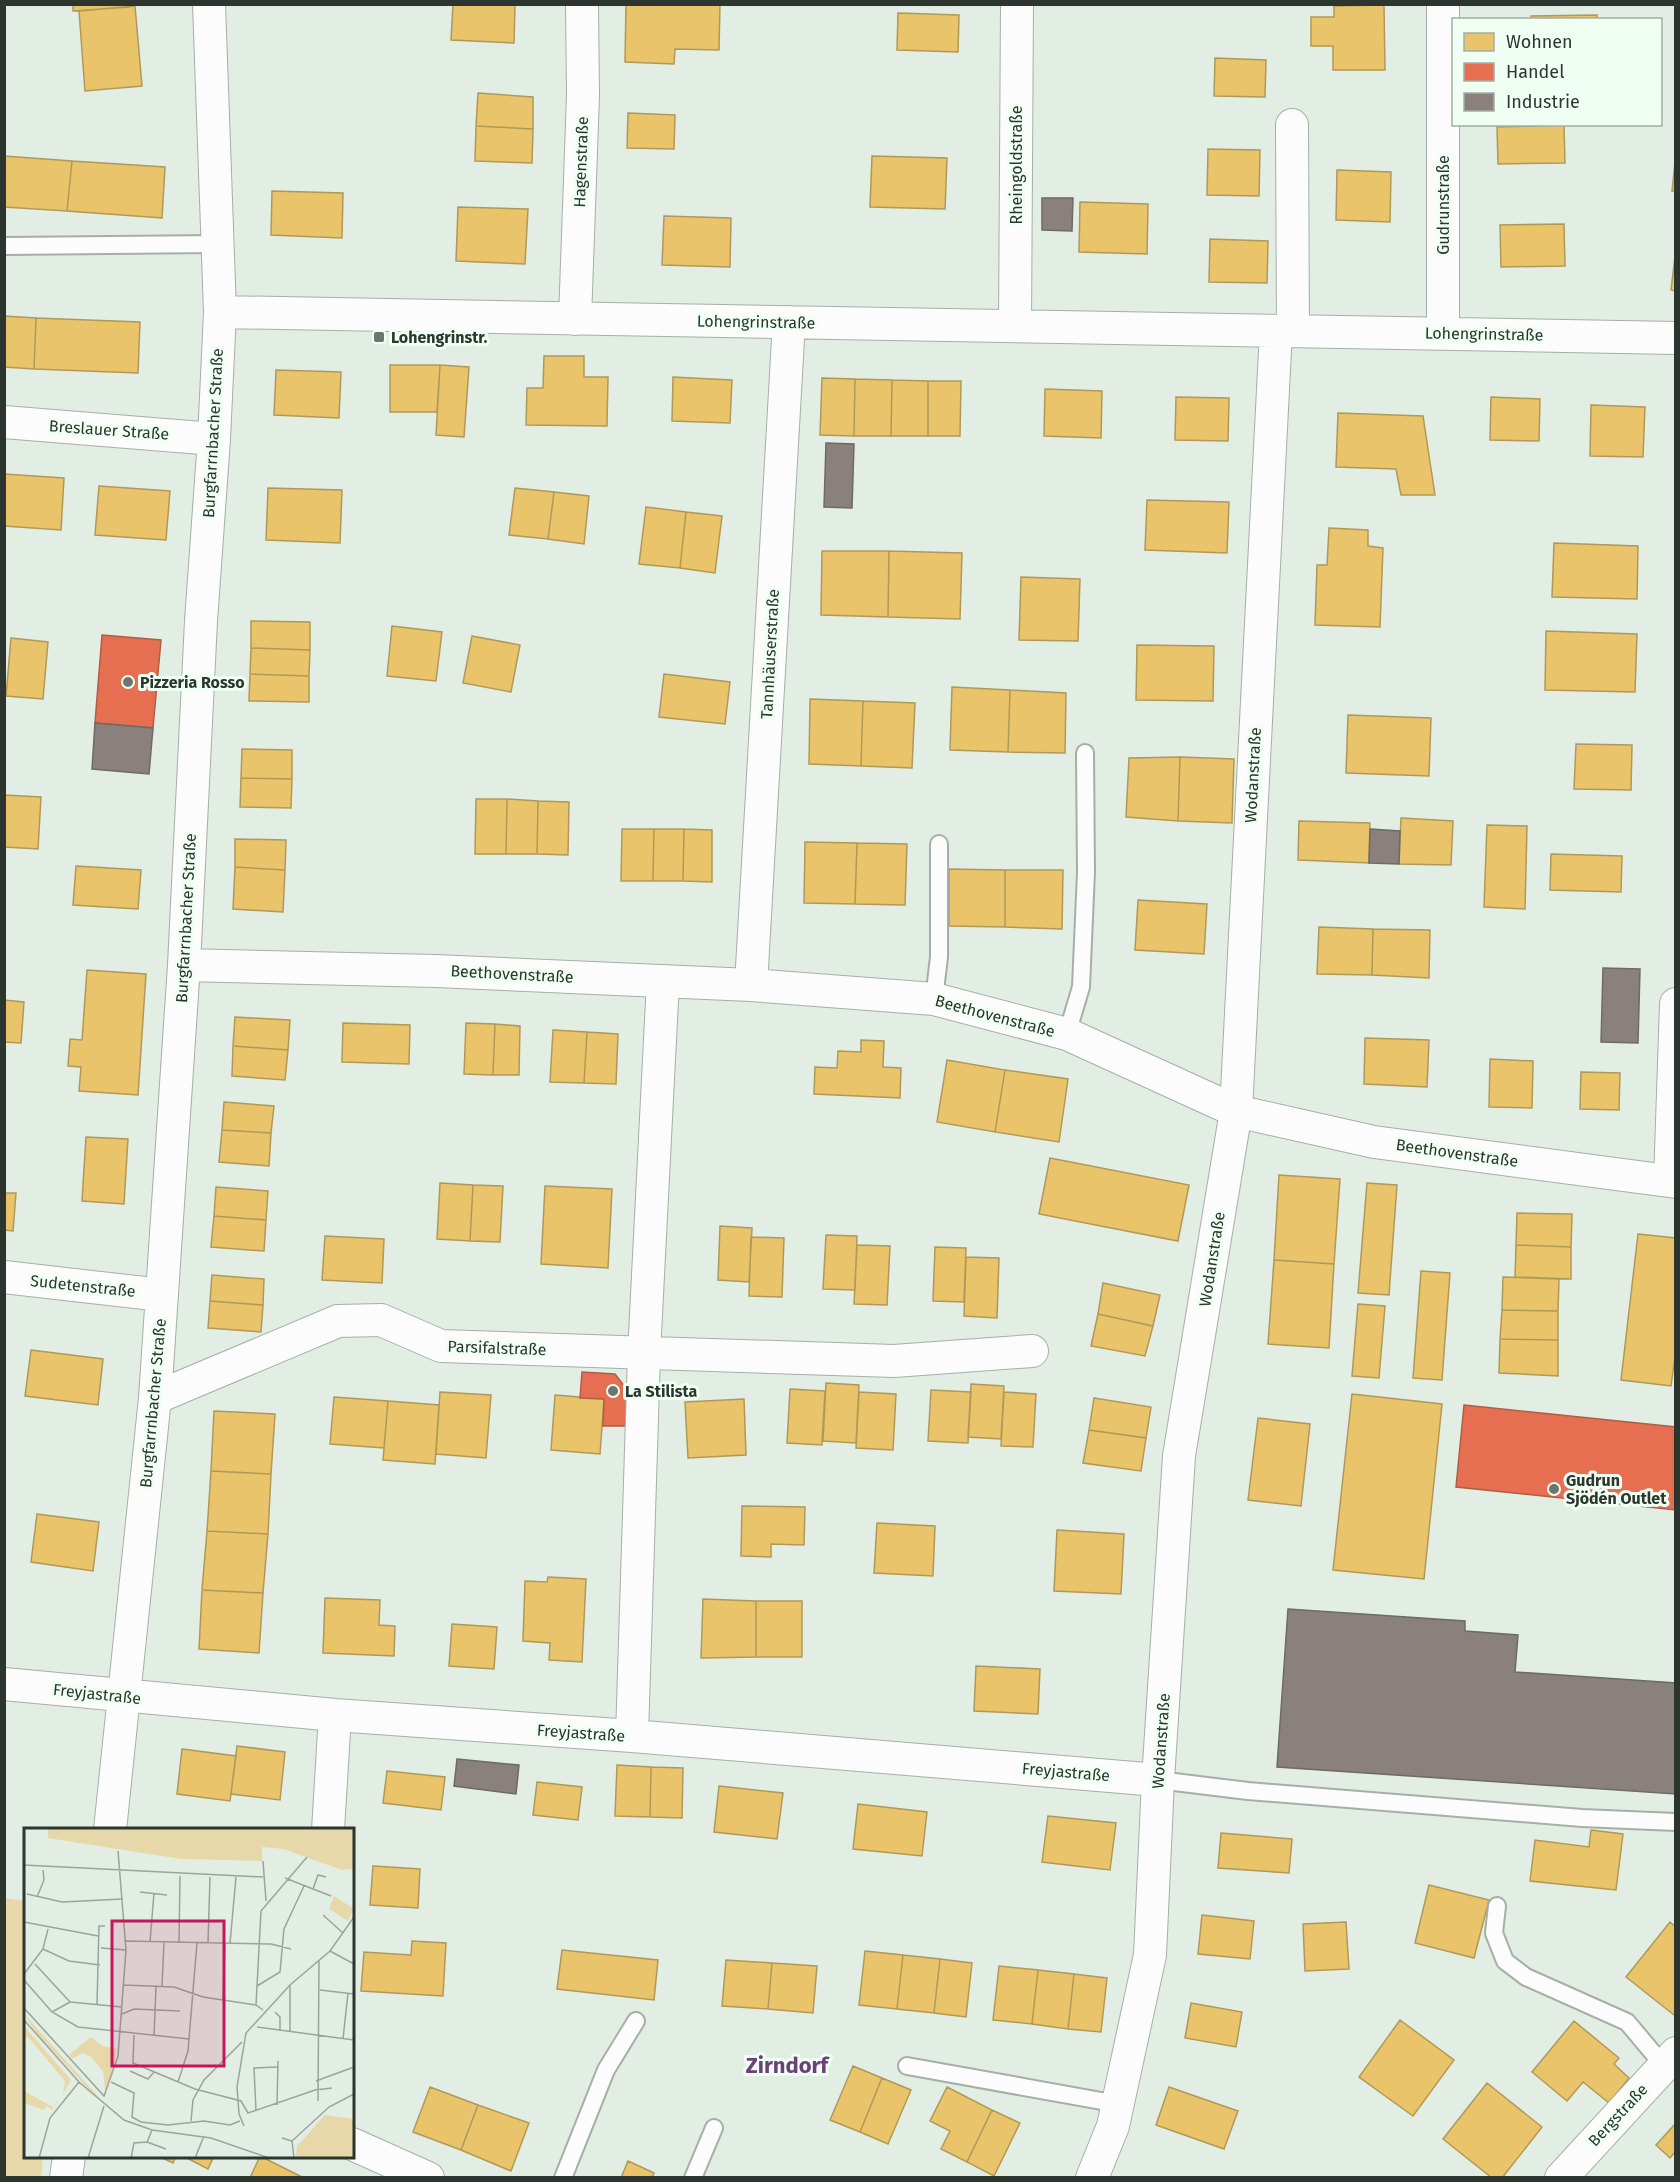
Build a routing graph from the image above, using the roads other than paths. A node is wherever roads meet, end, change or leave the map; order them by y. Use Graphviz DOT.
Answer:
graph roads {
  1 [pos="209,4"];
  2 [pos="582,4"];
  3 [pos="1017,4"];
  4 [pos="1443,4"];
  5 [pos="1292,125"];
  6 [pos="217,244"];
  7 [pos="4,246"];
  8 [pos="220,312"];
  9 [pos="575,318"];
  10 [pos="789,322"];
  11 [pos="1015,326"];
  12 [pos="1285,331"];
  13 [pos="1443,333"];
  14 [pos="1676,338"];
  15 [pos="4,422"];
  16 [pos="214,439"];
  17 [pos="1085,753"];
  18 [pos="939,844"];
  19 [pos="184,965"];
  20 [pos="663,981"];
  21 [pos="751,985"];
  22 [pos="934,999"];
  23 [pos="1676,1004"];
  24 [pos="1067,1034"];
  25 [pos="1236,1111"];
  26 [pos="1672,1181"];
  27 [pos="4,1277"];
  28 [pos="162,1295"];
  29 [pos="1032,1351"];
  30 [pos="644,1354"];
  31 [pos="155,1398"];
  32 [pos="4,1684"];
  33 [pos="124,1697"];
  34 [pos="335,1715"];
  35 [pos="632,1736"];
  36 [pos="1158,1780"];
  37 [pos="1676,1822"];
  38 [pos="110,1828"];
  39 [pos="328,1828"];
  40 [pos="1497,1906"];
  41 [pos="636,2021"];
  42 [pos="1670,2060"];
  43 [pos="907,2066"];
  44 [pos="1118,2104"];
  45 [pos="714,2128"];
  46 [pos="354,2145"];
  47 [pos="69,2158"];
  48 [pos="66,2178"];
  49 [pos="428,2178"];
  50 [pos="563,2178"];
  51 [pos="693,2178"];
  52 [pos="1092,2178"];
  53 [pos="1561,2178"];
  1 -- 6 [label="street, Burgfarrnbacher Straße"];
  2 -- 9 [label="street, Hagenstraße"];
  3 -- 11 [label="street, Rheingoldstraße"];
  4 -- 13 [label="street, Gudrunstraße"];
  5 -- 12 [label="street"];
  6 -- 7 [label="lane"];
  6 -- 8 [label="street, Burgfarrnbacher Straße"];
  8 -- 9 [label="street, Lohengrinstraße"];
  8 -- 16 [label="street, Burgfarrnbacher Straße"];
  9 -- 10 [label="street, Lohengrinstraße"];
  10 -- 11 [label="street, Lohengrinstraße"];
  10 -- 21 [label="street, Tannhäuserstraße"];
  11 -- 12 [label="street, Lohengrinstraße"];
  12 -- 13 [label="street, Lohengrinstraße"];
  12 -- 25 [label="street, Wodanstraße"];
  13 -- 14 [label="street, Lohengrinstraße"];
  15 -- 16 [label="street, Breslauer Straße"];
  16 -- 19 [label="street, Burgfarrnbacher Straße"];
  17 -- 24 [label="lane"];
  18 -- 22 [label="lane"];
  19 -- 20 [label="street, Beethovenstraße"];
  19 -- 28 [label="street, Burgfarrnbacher Straße"];
  20 -- 21 [label="street, Beethovenstraße"];
  20 -- 30 [label="street"];
  21 -- 22 [label="street, Beethovenstraße"];
  22 -- 24 [label="street, Beethovenstraße"];
  23 -- 26 [label="street"];
  24 -- 25 [label="street, Beethovenstraße"];
  25 -- 26 [label="street, Beethovenstraße"];
  25 -- 36 [label="street, Wodanstraße"];
  27 -- 28 [label="street, Sudetenstraße"];
  28 -- 31 [label="street, Burgfarrnbacher Straße"];
  29 -- 30 [label="street, Parsifalstraße"];
  30 -- 31 [label="street, Parsifalstraße"];
  30 -- 35 [label="street"];
  31 -- 33 [label="street, Burgfarrnbacher Straße"];
  32 -- 33 [label="street, Freyjastraße"];
  33 -- 34 [label="street, Freyjastraße"];
  33 -- 38 [label="street, Burgfarrnbacher Straße"];
  34 -- 35 [label="street, Freyjastraße"];
  34 -- 39 [label="street"];
  35 -- 36 [label="street, Freyjastraße"];
  36 -- 37 [label="lane"];
  36 -- 44 [label="street, Wodanstraße"];
  40 -- 42 [label="lane"];
  41 -- 50 [label="lane"];
  42 -- 53 [label="street, Bergstraße"];
  43 -- 44 [label="lane"];
  44 -- 52 [label="street, Wodanstraße"];
  45 -- 51 [label="lane"];
  46 -- 49 [label="street"];
  47 -- 48 [label="street"];
}
